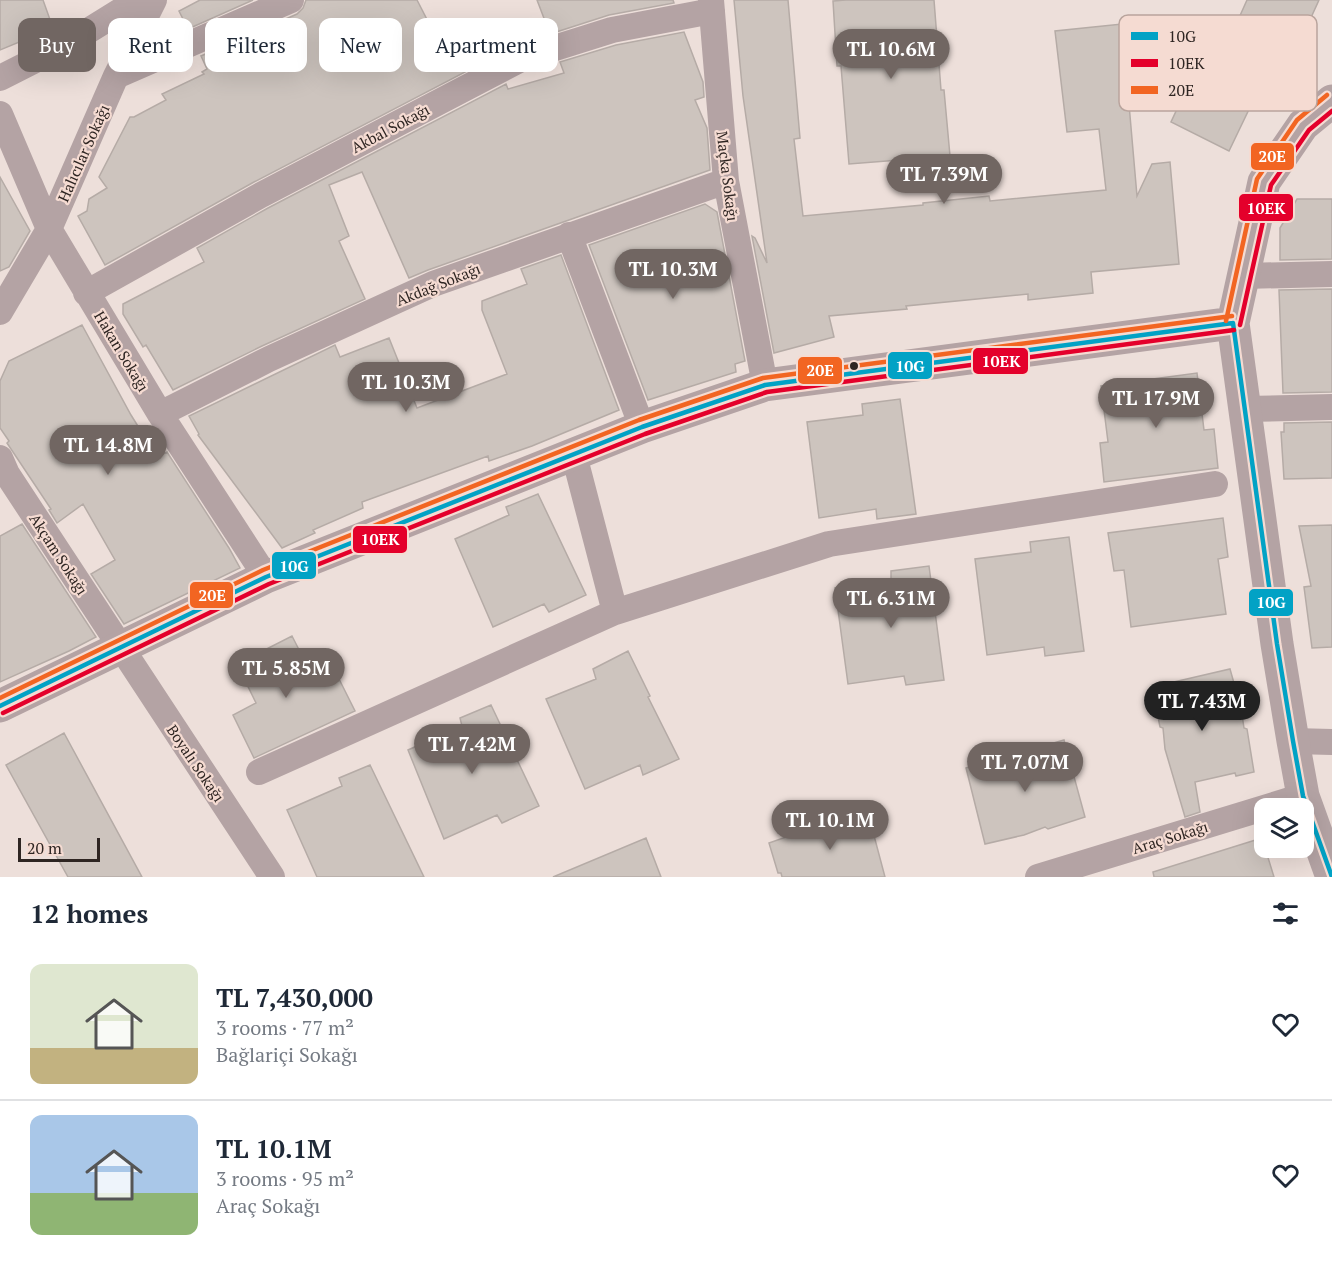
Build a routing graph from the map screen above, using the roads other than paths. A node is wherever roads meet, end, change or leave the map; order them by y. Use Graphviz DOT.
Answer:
graph roads {
  1 [pos="138,0"];
  2 [pos="154,0"];
  3 [pos="291,0"];
  4 [pos="712,6"];
  5 [pos="116,76"];
  6 [pos="0,78"];
  7 [pos="1332,101"];
  8 [pos="0,114"];
  9 [pos="726,181"];
  10 [pos="49,229"];
  11 [pos="569,235"];
  12 [pos="1332,274"];
  13 [pos="1243,276"];
  14 [pos="86,293"];
  15 [pos="0,312"];
  16 [pos="1233,323"];
  17 [pos="765,385"];
  18 [pos="1332,407"];
  19 [pos="1245,409"];
  20 [pos="160,414"];
  21 [pos="642,427"];
  22 [pos="574,455"];
  23 [pos="0,458"];
  24 [pos="1215,484"];
  25 [pos="266,577"];
  26 [pos="615,612"];
  27 [pos="120,649"];
  28 [pos="0,706"];
  29 [pos="1293,741"];
  30 [pos="1332,742"];
  31 [pos="259,772"];
  32 [pos="1303,796"];
  33 [pos="272,877"];
  34 [pos="1038,877"];
  35 [pos="1332,877"];
  1 -- 6 [label="street"];
  2 -- 5 [label="street, Halıcılar Sokağı"];
  3 -- 5 [label="street"];
  4 -- 9 [label="street, Maçka Sokağı"];
  4 -- 14 [label="street, Akbal Sokağı"];
  5 -- 10 [label="street, Halıcılar Sokağı"];
  7 -- 13 [label="street"];
  8 -- 10 [label="street, Hakan Sokağı"];
  9 -- 11 [label="street, Akdağ Sokağı"];
  9 -- 17 [label="street, Maçka Sokağı"];
  10 -- 14 [label="street, Hakan Sokağı"];
  10 -- 15 [label="street"];
  11 -- 20 [label="street, Akdağ Sokağı"];
  11 -- 21 [label="street"];
  12 -- 13 [label="street"];
  13 -- 16 [label="street"];
  14 -- 20 [label="street, Hakan Sokağı"];
  16 -- 17 [label="street"];
  16 -- 19 [label="street"];
  17 -- 21 [label="street"];
  18 -- 19 [label="street"];
  19 -- 29 [label="street"];
  20 -- 25 [label="street, Hakan Sokağı"];
  21 -- 22 [label="street"];
  22 -- 25 [label="street"];
  22 -- 26 [label="street"];
  23 -- 27 [label="street, Akçam Sokağı"];
  24 -- 26 [label="street"];
  25 -- 27 [label="street"];
  26 -- 31 [label="street"];
  27 -- 28 [label="street"];
  27 -- 33 [label="street, Boyalı Sokağı"];
  29 -- 30 [label="street"];
  29 -- 32 [label="street"];
  32 -- 34 [label="street, Araç Sokağı"];
  32 -- 35 [label="street"];
}
